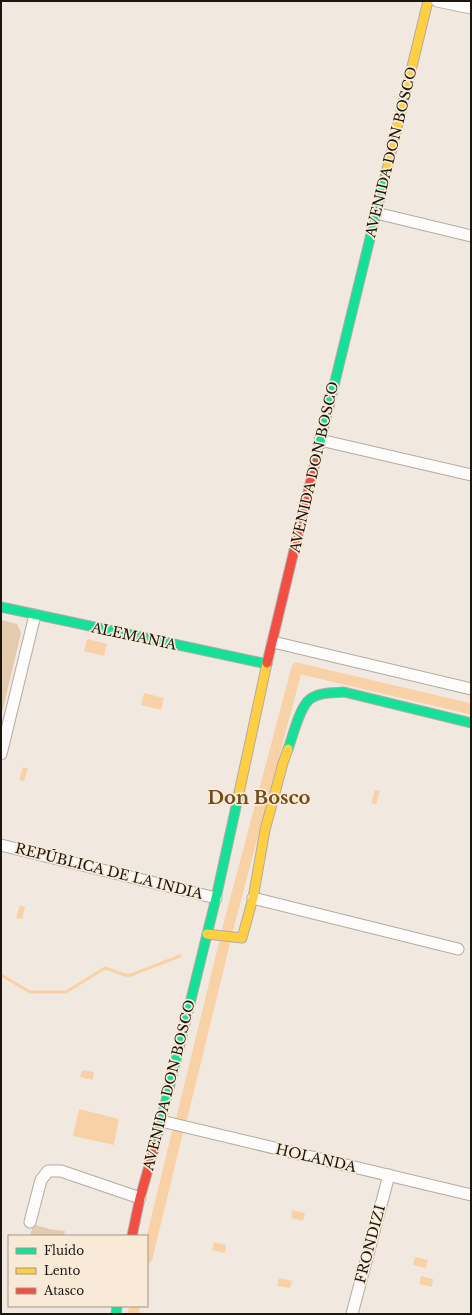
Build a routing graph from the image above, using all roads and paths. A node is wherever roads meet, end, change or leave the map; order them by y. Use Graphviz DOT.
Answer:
graph roads {
  1 [pos="428,1"];
  2 [pos="437,1"];
  3 [pos="471,8"];
  4 [pos="376,213"];
  5 [pos="471,236"];
  6 [pos="320,440"];
  7 [pos="471,475"];
  8 [pos="1,607"];
  9 [pos="35,615"];
  10 [pos="272,642"];
  11 [pos="267,664"];
  12 [pos="471,689"];
  13 [pos="471,723"];
  14 [pos="1,754"];
  15 [pos="1,845"];
  16 [pos="216,898"];
  17 [pos="253,898"];
  18 [pos="207,934"];
  19 [pos="458,949"];
  20 [pos="162,1121"];
  21 [pos="389,1175"];
  22 [pos="471,1195"];
  23 [pos="140,1198"];
  24 [pos="30,1222"];
  25 [pos="132,1235"];
  26 [pos="352,1314"];
  1 -- 4 [label="main road, AVENIDA DON BOSCO"];
  2 -- 3 [label="street"];
  4 -- 5 [label="street"];
  4 -- 6 [label="main road, AVENIDA DON BOSCO"];
  6 -- 7 [label="street"];
  6 -- 10 [label="main road, AVENIDA DON BOSCO"];
  8 -- 9 [label="main road, ALEMANIA"];
  9 -- 11 [label="main road, ALEMANIA"];
  9 -- 14 [label="street"];
  10 -- 11 [label="main road, AVENIDA DON BOSCO"];
  10 -- 12 [label="street"];
  11 -- 16 [label="main road, AVENIDA DON BOSCO"];
  13 -- 17 [label="main road"];
  15 -- 16 [label="street, REPÚBLICA DE LA INDIA"];
  16 -- 18 [label="main road, AVENIDA DON BOSCO"];
  17 -- 18 [label="main road"];
  17 -- 19 [label="street"];
  18 -- 20 [label="main road, AVENIDA DON BOSCO"];
  20 -- 21 [label="street, HOLANDA"];
  20 -- 23 [label="main road, AVENIDA DON BOSCO"];
  21 -- 22 [label="street, HOLANDA"];
  21 -- 26 [label="street, FRONDIZI"];
  23 -- 24 [label="street"];
  23 -- 25 [label="main road, AVENIDA DON BOSCO"];
}
